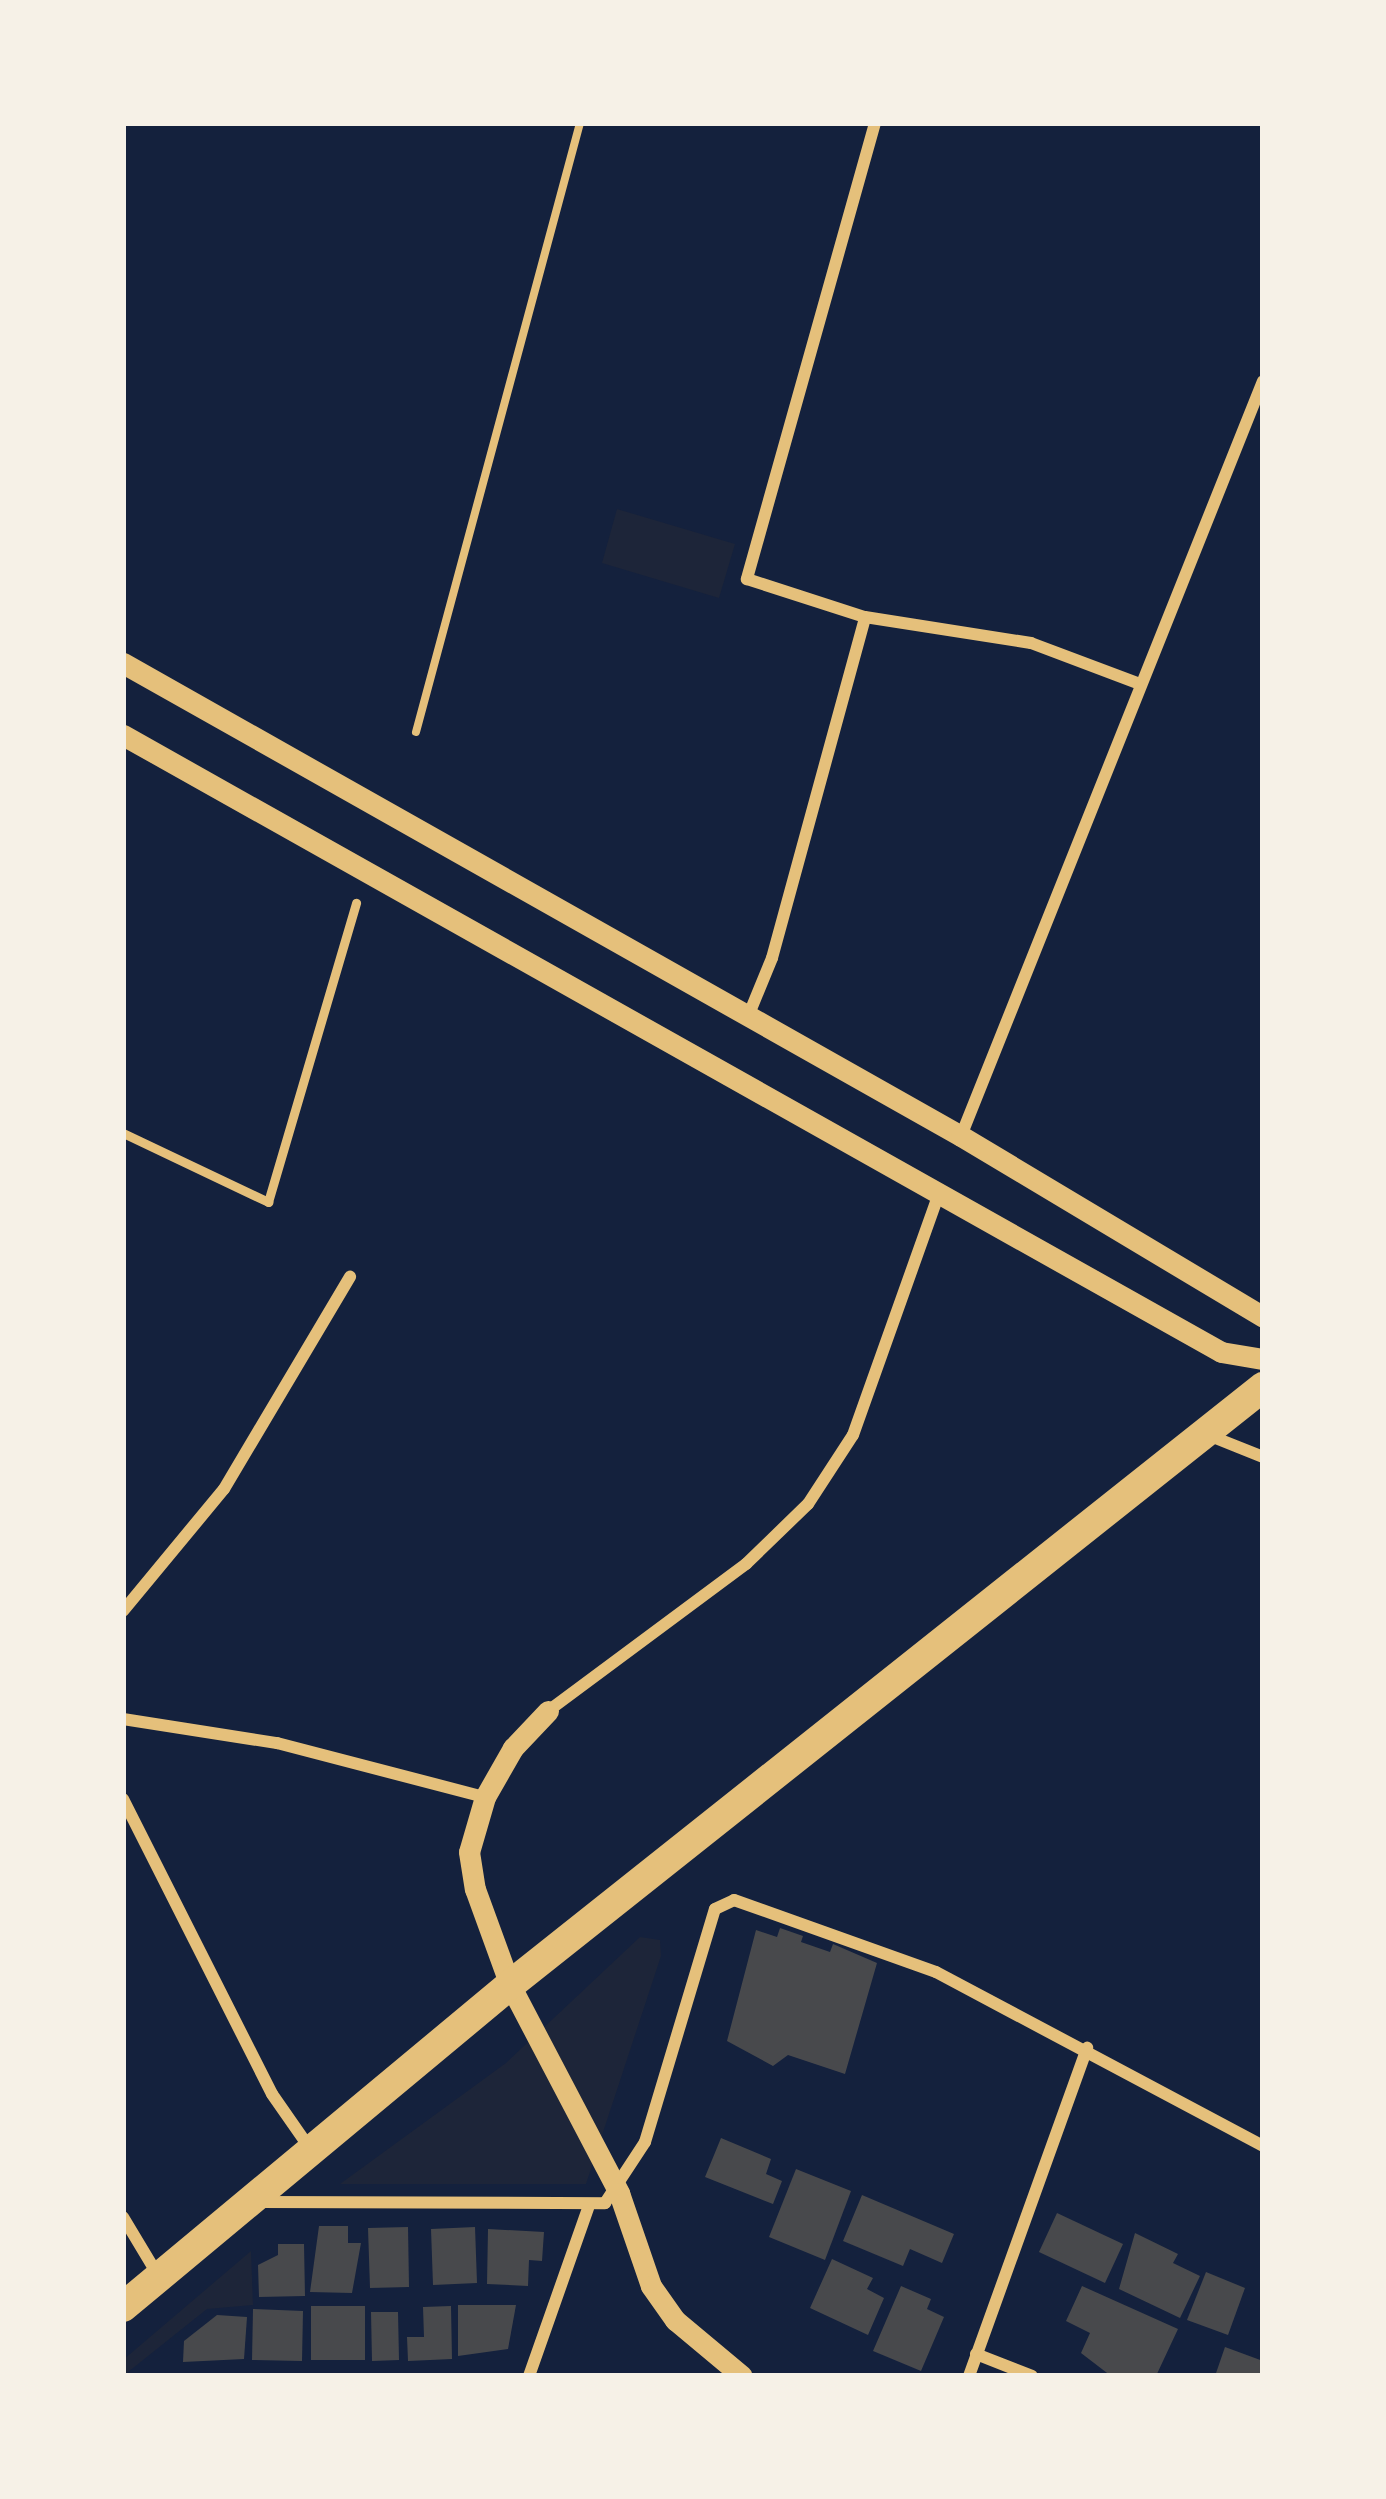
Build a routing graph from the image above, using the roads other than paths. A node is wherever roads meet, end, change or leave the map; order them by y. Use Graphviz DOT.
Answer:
graph roads {
  1 [pos="874,123"];
  2 [pos="1263,381"];
  3 [pos="865,617"];
  4 [pos="123,663"];
  5 [pos="1140,685"];
  6 [pos="123,735"];
  7 [pos="356,903"];
  8 [pos="747,1019"];
  9 [pos="123,1133"];
  10 [pos="961,1136"];
  11 [pos="939,1194"];
  12 [pos="350,1276"];
  13 [pos="1263,1317"];
  14 [pos="1263,1359"];
  15 [pos="1263,1387"];
  16 [pos="1205,1434"];
  17 [pos="1263,1457"];
  18 [pos="123,1611"];
  19 [pos="548,1711"];
  20 [pos="123,1719"];
  21 [pos="485,1797"];
  22 [pos="123,1799"];
  23 [pos="511,1985"];
  24 [pos="1087,2048"];
  25 [pos="1263,2146"];
  26 [pos="310,2149"];
  27 [pos="619,2193"];
  28 [pos="246,2202"];
  29 [pos="588,2208"];
  30 [pos="123,2217"];
  31 [pos="159,2277"];
  32 [pos="123,2307"];
  33 [pos="976,2354"];
  34 [pos="529,2376"];
  35 [pos="742,2376"];
  36 [pos="969,2376"];
  37 [pos="1032,2376"];
  1 -- 3 [label="street"];
  2 -- 5 [label="street"];
  3 -- 5 [label="street"];
  3 -- 8 [label="street"];
  4 -- 8 [label="street"];
  5 -- 10 [label="street"];
  6 -- 11 [label="street"];
  7 -- 9 [label="lane"];
  8 -- 10 [label="street"];
  10 -- 13 [label="street"];
  11 -- 14 [label="street"];
  11 -- 19 [label="street"];
  12 -- 18 [label="street"];
  15 -- 16 [label="main road"];
  16 -- 17 [label="street"];
  16 -- 23 [label="main road"];
  19 -- 21 [label="street"];
  20 -- 21 [label="street"];
  21 -- 23 [label="street"];
  22 -- 26 [label="street"];
  23 -- 26 [label="main road"];
  23 -- 27 [label="street"];
  24 -- 25 [label="street"];
  24 -- 27 [label="street"];
  24 -- 33 [label="street"];
  26 -- 28 [label="main road"];
  27 -- 29 [label="street"];
  27 -- 35 [label="street"];
  28 -- 29 [label="street"];
  28 -- 31 [label="main road"];
  29 -- 34 [label="street"];
  30 -- 31 [label="street"];
  31 -- 32 [label="main road"];
  33 -- 36 [label="street"];
  33 -- 37 [label="street"];
}
